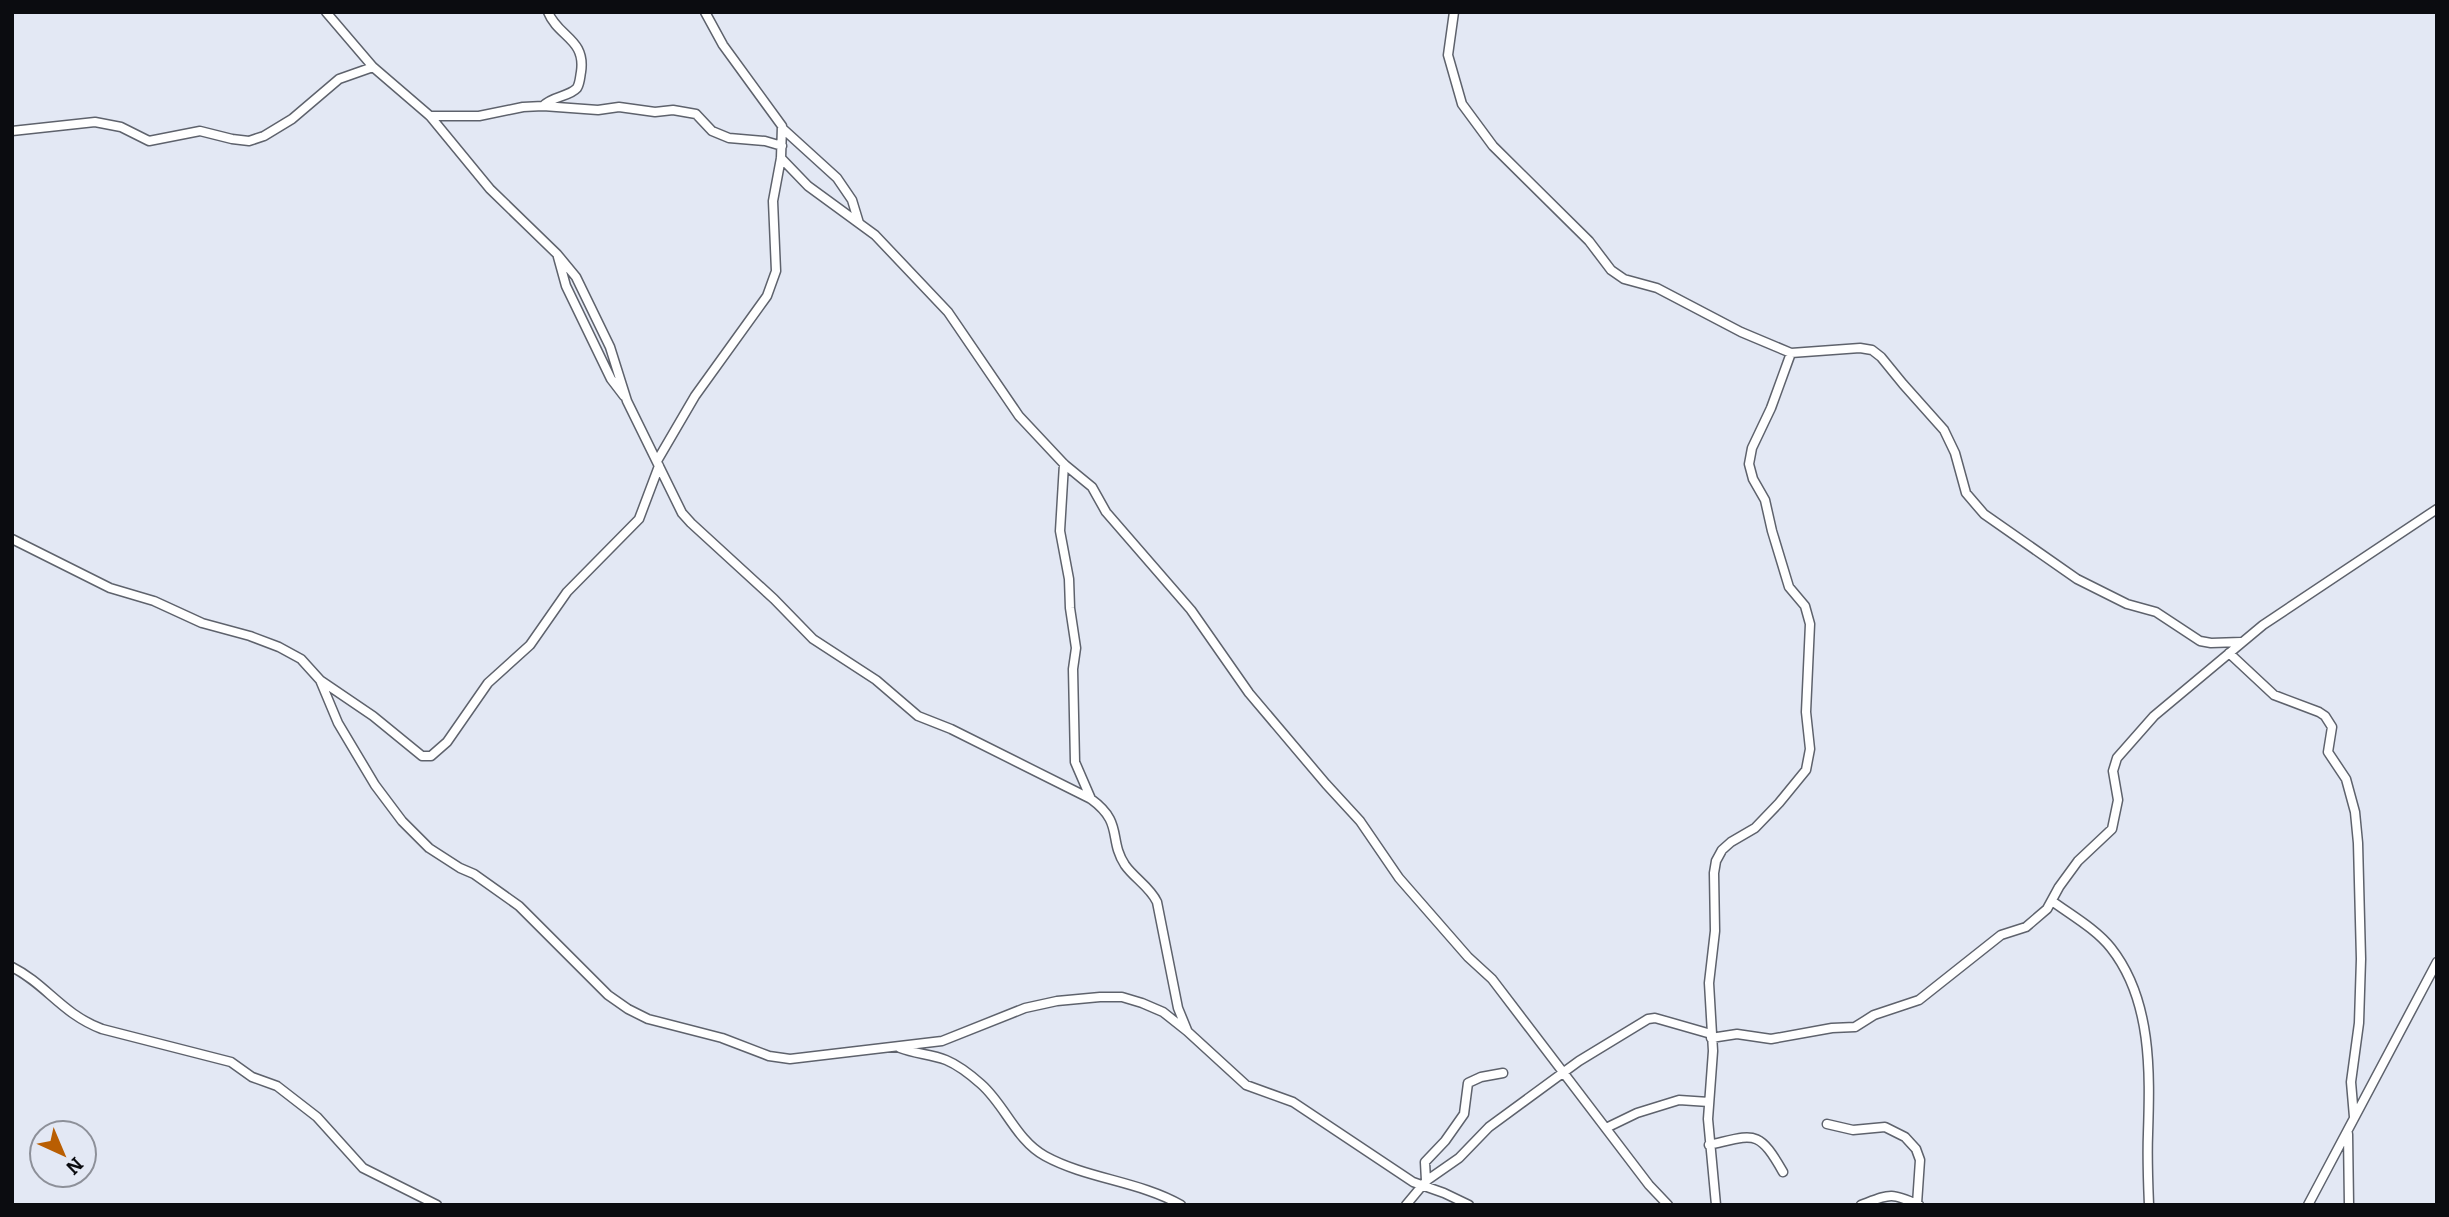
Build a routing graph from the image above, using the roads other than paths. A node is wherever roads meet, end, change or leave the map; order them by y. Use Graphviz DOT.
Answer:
graph roads {
  1 [pos="326,12"];
  2 [pos="548,12"];
  3 [pos="705,12"];
  4 [pos="1454,12"];
  5 [pos="373,67"];
  6 [pos="543,106"];
  7 [pos="430,116"];
  8 [pos="782,128"];
  9 [pos="12,131"];
  10 [pos="782,146"];
  11 [pos="781,158"];
  12 [pos="859,223"];
  13 [pos="557,254"];
  14 [pos="1791,353"];
  15 [pos="627,401"];
  16 [pos="658,464"];
  17 [pos="1064,464"];
  18 [pos="2437,509"];
  19 [pos="12,539"];
  20 [pos="2241,642"];
  21 [pos="2229,653"];
  22 [pos="320,680"];
  23 [pos="1091,799"];
  24 [pos="2052,901"];
  25 [pos="2437,962"];
  26 [pos="12,967"];
  27 [pos="1187,1031"];
  28 [pos="1711,1036"];
  29 [pos="897,1047"];
  30 [pos="1564,1072"];
  31 [pos="1503,1073"];
  32 [pos="1709,1102"];
  33 [pos="2354,1117"];
  34 [pos="1827,1124"];
  35 [pos="1606,1128"];
  36 [pos="2348,1131"];
  37 [pos="1709,1144"];
  38 [pos="1783,1172"];
  39 [pos="1424,1183"];
  40 [pos="1918,1204"];
  41 [pos="437,1205"];
  42 [pos="1181,1205"];
  43 [pos="1406,1205"];
  44 [pos="1469,1205"];
  45 [pos="1668,1205"];
  46 [pos="1716,1205"];
  47 [pos="1861,1205"];
  48 [pos="2149,1205"];
  49 [pos="2308,1205"];
  50 [pos="2348,1205"];
  1 -- 5 [label="street"];
  2 -- 6 [label="street"];
  3 -- 8 [label="street"];
  4 -- 14 [label="street"];
  5 -- 7 [label="street"];
  5 -- 9 [label="street"];
  6 -- 7 [label="street"];
  6 -- 10 [label="street"];
  7 -- 13 [label="street"];
  8 -- 10 [label="street"];
  8 -- 12 [label="street"];
  10 -- 11 [label="street"];
  11 -- 12 [label="street"];
  11 -- 16 [label="street"];
  12 -- 17 [label="street"];
  13 -- 15 [label="street"];
  13 -- 15 [label="street"];
  14 -- 20 [label="street"];
  14 -- 28 [label="street"];
  15 -- 16 [label="street"];
  16 -- 22 [label="street"];
  16 -- 23 [label="street"];
  17 -- 23 [label="street"];
  17 -- 30 [label="street"];
  18 -- 20 [label="street"];
  19 -- 22 [label="street"];
  20 -- 21 [label="street"];
  21 -- 24 [label="street"];
  21 -- 33 [label="street"];
  22 -- 29 [label="street"];
  23 -- 27 [label="street"];
  24 -- 28 [label="street"];
  24 -- 48 [label="street"];
  25 -- 33 [label="street"];
  26 -- 41 [label="street"];
  27 -- 29 [label="street"];
  27 -- 39 [label="street"];
  28 -- 30 [label="street"];
  28 -- 32 [label="street"];
  29 -- 42 [label="street"];
  30 -- 35 [label="street"];
  30 -- 39 [label="street"];
  31 -- 39 [label="street"];
  32 -- 35 [label="street"];
  32 -- 37 [label="street"];
  33 -- 36 [label="street"];
  34 -- 40 [label="street"];
  35 -- 45 [label="street"];
  36 -- 49 [label="street"];
  36 -- 50 [label="street"];
  37 -- 38 [label="street"];
  37 -- 46 [label="street"];
  39 -- 43 [label="street"];
  39 -- 44 [label="street"];
  40 -- 47 [label="street"];
}
